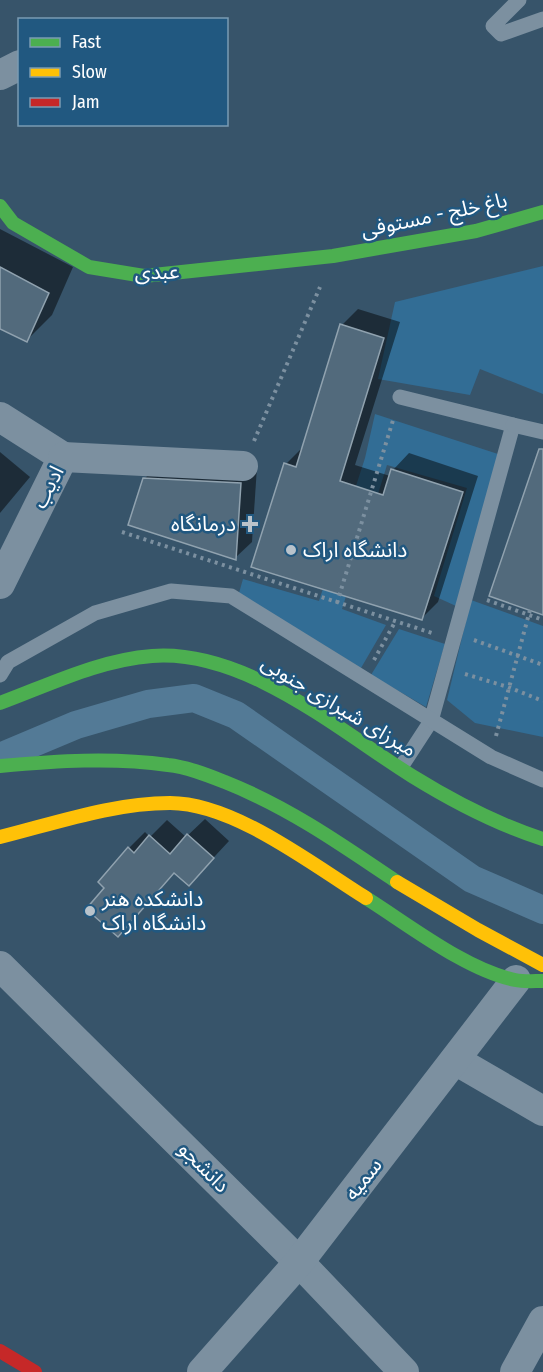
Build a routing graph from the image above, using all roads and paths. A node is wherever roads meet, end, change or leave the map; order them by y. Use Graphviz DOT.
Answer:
graph roads {
  1 [pos="519,0"];
  2 [pos="543,19"];
  3 [pos="18,66"];
  4 [pos="0,75"];
  5 [pos="0,207"];
  6 [pos="543,212"];
  7 [pos="333,256"];
  8 [pos="318,292"];
  9 [pos="400,397"];
  10 [pos="0,417"];
  11 [pos="513,425"];
  12 [pos="543,432"];
  13 [pos="63,457"];
  14 [pos="243,466"];
  15 [pos="122,532"];
  16 [pos="0,584"];
  17 [pos="466,593"];
  18 [pos="337,603"];
  19 [pos="529,613"];
  20 [pos="543,620"];
  21 [pos="395,621"];
  22 [pos="470,639"];
  23 [pos="453,640"];
  24 [pos="518,656"];
  25 [pos="543,665"];
  26 [pos="464,674"];
  27 [pos="0,675"];
  28 [pos="364,679"];
  29 [pos="508,687"];
  30 [pos="543,701"];
  31 [pos="0,703"];
  32 [pos="431,721"];
  33 [pos="498,728"];
  34 [pos="0,766"];
  35 [pos="401,767"];
  36 [pos="543,780"];
  37 [pos="0,837"];
  38 [pos="543,839"];
  39 [pos="543,965"];
  40 [pos="0,966"];
  41 [pos="529,981"];
  42 [pos="455,1060"];
  43 [pos="543,1111"];
  44 [pos="299,1262"];
  45 [pos="543,1321"];
  46 [pos="0,1351"];
  47 [pos="35,1372"];
  48 [pos="202,1372"];
  49 [pos="404,1372"];
  50 [pos="515,1372"];
  1 -- 2 [label="lane"];
  3 -- 4 [label="street"];
  5 -- 7 [label="main road, عبدی"];
  6 -- 7 [label="main road, باغ خلج - مستوفی"];
  8 -- 14 [label="path"];
  9 -- 11 [label="lane"];
  9 -- 18 [label="path"];
  10 -- 13 [label="street, ادیب"];
  11 -- 12 [label="lane"];
  11 -- 17 [label="lane"];
  13 -- 14 [label="street"];
  13 -- 16 [label="street, ادیب"];
  15 -- 18 [label="path"];
  17 -- 19 [label="path"];
  17 -- 23 [label="lane"];
  18 -- 21 [label="path"];
  19 -- 20 [label="path"];
  19 -- 24 [label="path"];
  21 -- 23 [label="path"];
  21 -- 28 [label="path"];
  22 -- 24 [label="path"];
  23 -- 32 [label="lane"];
  24 -- 25 [label="path"];
  24 -- 29 [label="path"];
  26 -- 29 [label="path"];
  27 -- 28 [label="lane"];
  28 -- 32 [label="lane"];
  29 -- 30 [label="path"];
  29 -- 33 [label="path"];
  31 -- 35 [label="main road, میرزای شیرازی جنوبی"];
  32 -- 35 [label="lane"];
  32 -- 36 [label="lane"];
  34 -- 39 [label="main road"];
  35 -- 38 [label="main road, میرزای شیرازی جنوبی"];
  37 -- 41 [label="main road"];
  40 -- 44 [label="street, دانشجو"];
  41 -- 42 [label="street, سمیه"];
  42 -- 43 [label="street"];
  42 -- 44 [label="street, سمیه"];
  44 -- 48 [label="street, سمیه"];
  44 -- 49 [label="street, دانشجو"];
  45 -- 50 [label="street"];
  46 -- 47 [label="main road"];
}
